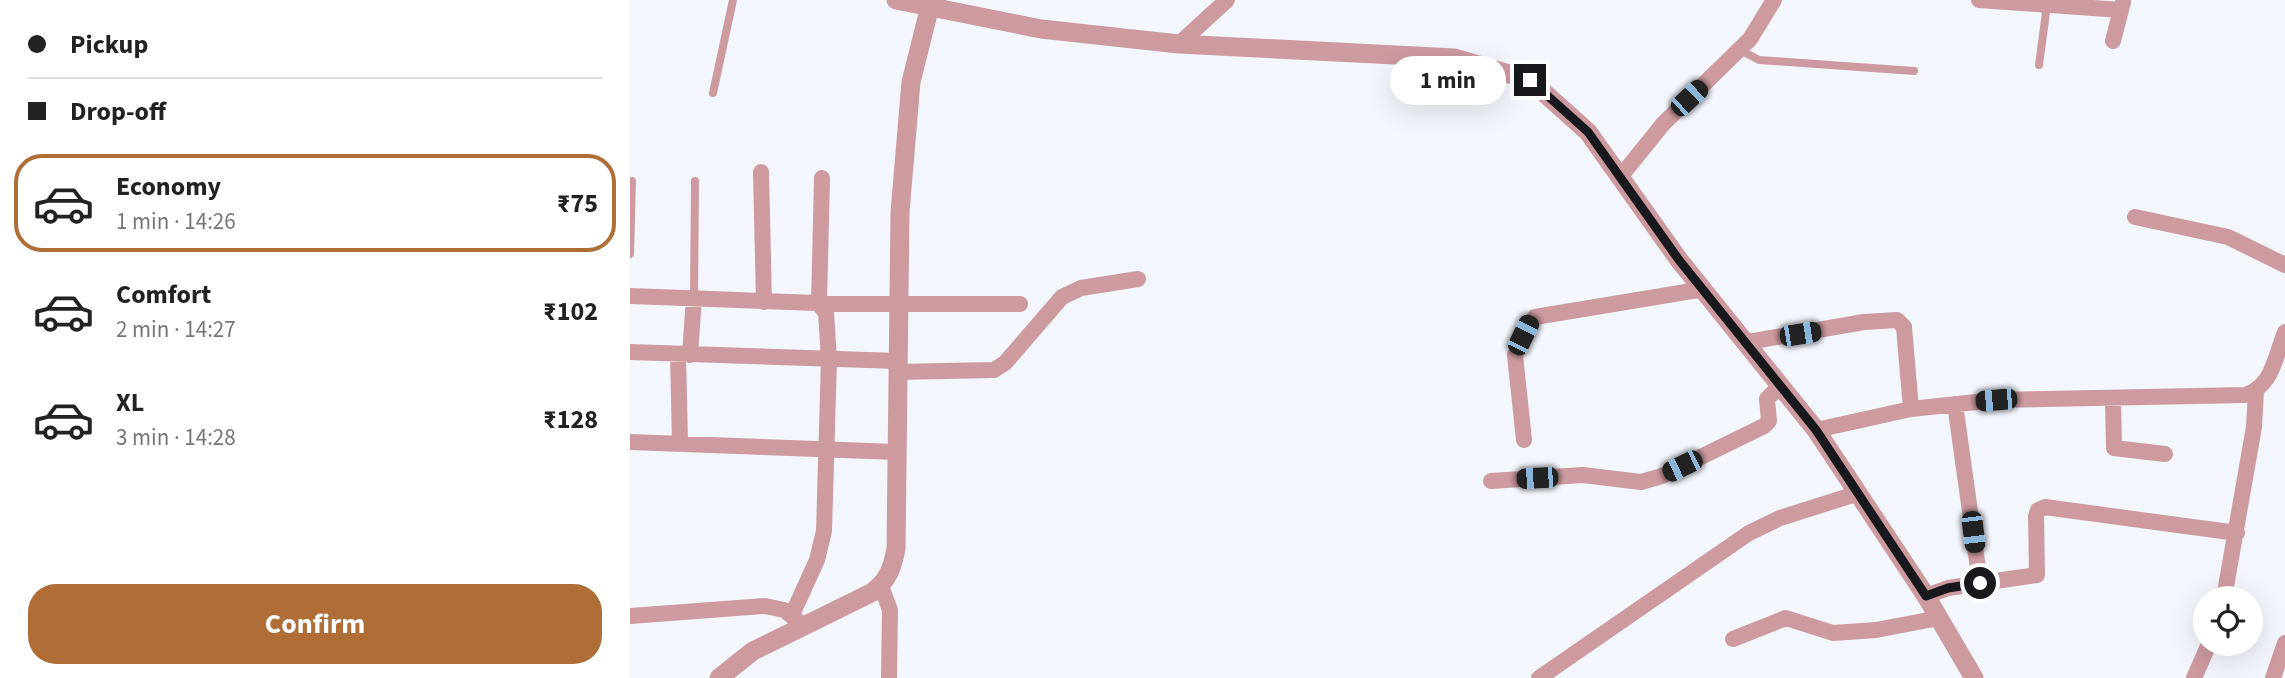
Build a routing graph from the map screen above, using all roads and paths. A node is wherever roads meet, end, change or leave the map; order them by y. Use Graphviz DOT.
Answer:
graph roads {
  1 [pos="733,0"];
  2 [pos="896,0"];
  3 [pos="1227,0"];
  4 [pos="1774,0"];
  5 [pos="1979,0"];
  6 [pos="937,4"];
  7 [pos="2047,5"];
  8 [pos="2123,5"];
  9 [pos="2113,41"];
  10 [pos="1178,44"];
  11 [pos="1740,50"];
  12 [pos="2039,65"];
  13 [pos="1914,71"];
  14 [pos="713,93"];
  15 [pos="761,172"];
  16 [pos="1621,176"];
  17 [pos="822,178"];
  18 [pos="695,180"];
  19 [pos="632,181"];
  20 [pos="2135,217"];
  21 [pos="630,254"];
  22 [pos="2285,265"];
  23 [pos="1138,279"];
  24 [pos="1704,289"];
  25 [pos="630,296"];
  26 [pos="694,297"];
  27 [pos="764,302"];
  28 [pos="819,304"];
  29 [pos="1020,304"];
  30 [pos="901,305"];
  31 [pos="2285,332"];
  32 [pos="1748,342"];
  33 [pos="630,352"];
  34 [pos="684,354"];
  35 [pos="829,359"];
  36 [pos="897,366"];
  37 [pos="1781,385"];
  38 [pos="2256,391"];
  39 [pos="2113,398"];
  40 [pos="1955,404"];
  41 [pos="1912,409"];
  42 [pos="1816,430"];
  43 [pos="1524,440"];
  44 [pos="630,442"];
  45 [pos="681,442"];
  46 [pos="826,450"];
  47 [pos="896,452"];
  48 [pos="2165,454"];
  49 [pos="1491,481"];
  50 [pos="1859,493"];
  51 [pos="2237,533"];
  52 [pos="1980,583"];
  53 [pos="881,586"];
  54 [pos="2226,586"];
  55 [pos="1926,596"];
  56 [pos="630,616"];
  57 [pos="1939,618"];
  58 [pos="797,620"];
  59 [pos="1733,639"];
  60 [pos="2285,643"];
  61 [pos="2204,656"];
  62 [pos="719,678"];
  63 [pos="889,678"];
  64 [pos="1539,678"];
  65 [pos="1974,678"];
  66 [pos="2194,678"];
  67 [pos="2273,678"];
  1 -- 14 [label="lane"];
  2 -- 6 [label="street"];
  3 -- 10 [label="street"];
  4 -- 11 [label="street"];
  5 -- 7 [label="street"];
  6 -- 10 [label="street"];
  6 -- 30 [label="street"];
  7 -- 8 [label="street"];
  7 -- 12 [label="lane"];
  8 -- 9 [label="street"];
  10 -- 16 [label="street"];
  11 -- 13 [label="lane"];
  11 -- 16 [label="street"];
  15 -- 27 [label="street"];
  16 -- 24 [label="street"];
  17 -- 28 [label="street"];
  18 -- 26 [label="lane"];
  19 -- 21 [label="lane"];
  20 -- 22 [label="street"];
  23 -- 36 [label="street"];
  24 -- 32 [label="street"];
  24 -- 43 [label="street"];
  25 -- 26 [label="street"];
  26 -- 27 [label="street"];
  26 -- 34 [label="street"];
  27 -- 28 [label="street"];
  28 -- 30 [label="street"];
  28 -- 35 [label="street"];
  29 -- 30 [label="street"];
  30 -- 36 [label="street"];
  31 -- 38 [label="street"];
  32 -- 37 [label="street"];
  32 -- 41 [label="street"];
  33 -- 34 [label="street"];
  34 -- 35 [label="street"];
  34 -- 45 [label="street"];
  35 -- 36 [label="street"];
  35 -- 46 [label="street"];
  36 -- 47 [label="street"];
  37 -- 42 [label="street"];
  37 -- 49 [label="street"];
  38 -- 39 [label="street"];
  38 -- 51 [label="street"];
  39 -- 40 [label="street"];
  39 -- 48 [label="street"];
  40 -- 41 [label="street"];
  40 -- 52 [label="street"];
  41 -- 42 [label="street"];
  42 -- 50 [label="street"];
  44 -- 45 [label="street"];
  45 -- 46 [label="street"];
  46 -- 47 [label="street"];
  46 -- 58 [label="street"];
  47 -- 53 [label="street"];
  50 -- 55 [label="street"];
  50 -- 64 [label="street"];
  51 -- 52 [label="street"];
  51 -- 54 [label="street"];
  52 -- 55 [label="street"];
  53 -- 58 [label="street"];
  53 -- 63 [label="street"];
  55 -- 57 [label="street"];
  56 -- 58 [label="street"];
  57 -- 59 [label="street"];
  57 -- 65 [label="street"];
  58 -- 62 [label="street"];
  60 -- 67 [label="street"];
  61 -- 66 [label="street"];
}
